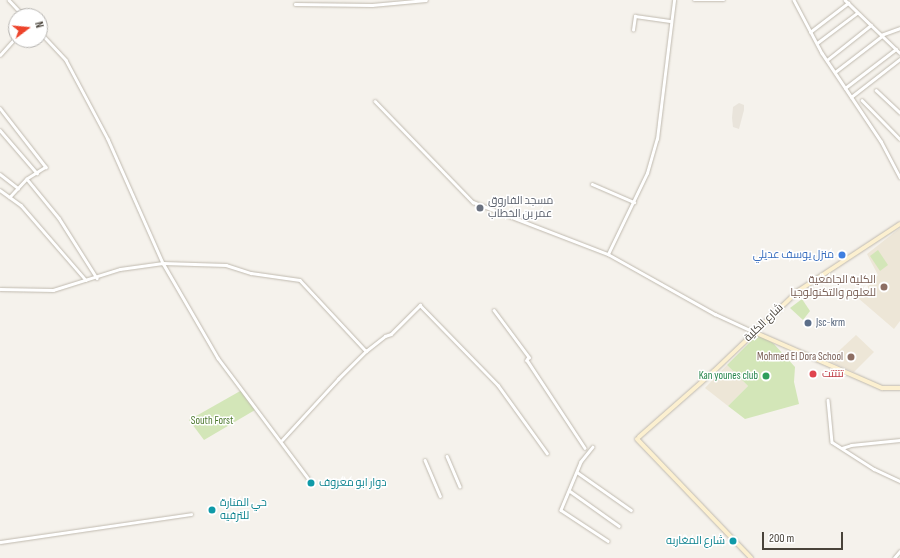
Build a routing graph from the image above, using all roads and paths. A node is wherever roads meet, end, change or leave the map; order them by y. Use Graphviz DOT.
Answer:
graph roads {
  1 [pos="9,0"];
  2 [pos="426,0"];
  3 [pos="674,0"];
  4 [pos="694,0"];
  5 [pos="724,0"];
  6 [pos="794,0"];
  7 [pos="844,0"];
  8 [pos="848,3"];
  9 [pos="295,4"];
  10 [pos="16,8"];
  11 [pos="858,13"];
  12 [pos="670,21"];
  13 [pos="871,25"];
  14 [pos="900,28"];
  15 [pos="634,30"];
  16 [pos="810,32"];
  17 [pos="882,36"];
  18 [pos="48,41"];
  19 [pos="817,43"];
  20 [pos="8,46"];
  21 [pos="896,49"];
  22 [pos="900,53"];
  23 [pos="0,55"];
  24 [pos="900,59"];
  25 [pos="827,60"];
  26 [pos="835,72"];
  27 [pos="845,88"];
  28 [pos="876,90"];
  29 [pos="851,97"];
  30 [pos="862,100"];
  31 [pos="376,101"];
  32 [pos="0,108"];
  33 [pos="900,112"];
  34 [pos="0,130"];
  35 [pos="900,139"];
  36 [pos="37,173"];
  37 [pos="0,174"];
  38 [pos="900,177"];
  39 [pos="27,179"];
  40 [pos="592,184"];
  41 [pos="18,188"];
  42 [pos="0,190"];
  43 [pos="10,197"];
  44 [pos="634,202"];
  45 [pos="900,224"];
  46 [pos="608,254"];
  47 [pos="163,263"];
  48 [pos="97,278"];
  49 [pos="86,281"];
  50 [pos="0,289"];
  51 [pos="494,310"];
  52 [pos="754,332"];
  53 [pos="366,351"];
  54 [pos="900,388"];
  55 [pos="828,400"];
  56 [pos="282,440"];
  57 [pos="900,440"];
  58 [pos="593,447"];
  59 [pos="585,448"];
  60 [pos="842,448"];
  61 [pos="547,453"];
  62 [pos="447,456"];
  63 [pos="425,460"];
  64 [pos="577,472"];
  65 [pos="900,481"];
  66 [pos="312,483"];
  67 [pos="460,486"];
  68 [pos="570,491"];
  69 [pos="440,496"];
  70 [pos="631,510"];
  71 [pos="191,514"];
  72 [pos="619,526"];
  73 [pos="608,541"];
  74 [pos="0,542"];
  75 [pos="900,551"];
  76 [pos="751,558"];
  77 [pos="894,558"];
  1 -- 10 [label="street"];
  2 -- 9 [label="street"];
  3 -- 12 [label="street"];
  4 -- 5 [label="street"];
  6 -- 16 [label="street"];
  7 -- 8 [label="street"];
  8 -- 11 [label="street"];
  8 -- 16 [label="street"];
  11 -- 13 [label="street"];
  11 -- 19 [label="street"];
  12 -- 15 [label="street"];
  12 -- 44 [label="street"];
  13 -- 17 [label="street"];
  13 -- 25 [label="street"];
  14 -- 17 [label="street"];
  16 -- 19 [label="street"];
  17 -- 21 [label="street"];
  17 -- 26 [label="street"];
  18 -- 47 [label="street"];
  19 -- 25 [label="street"];
  20 -- 23 [label="street"];
  21 -- 22 [label="street"];
  21 -- 27 [label="street"];
  24 -- 29 [label="street"];
  25 -- 26 [label="street"];
  26 -- 27 [label="street"];
  27 -- 29 [label="street"];
  28 -- 33 [label="street"];
  29 -- 38 [label="street"];
  30 -- 35 [label="street"];
  31 -- 46 [label="street"];
  32 -- 36 [label="street"];
  34 -- 36 [label="street"];
  36 -- 39 [label="street"];
  37 -- 41 [label="street"];
  39 -- 41 [label="street"];
  39 -- 48 [label="street"];
  40 -- 44 [label="street"];
  41 -- 43 [label="street"];
  42 -- 43 [label="street"];
  43 -- 49 [label="street"];
  44 -- 46 [label="street"];
  45 -- 52 [label="street, شارع الكلية"];
  46 -- 52 [label="street"];
  47 -- 48 [label="street"];
  47 -- 53 [label="street"];
  47 -- 56 [label="street"];
  48 -- 49 [label="street"];
  49 -- 50 [label="street"];
  51 -- 59 [label="street"];
  52 -- 54 [label="street"];
  52 -- 76 [label="street, شارع الكلية"];
  53 -- 56 [label="street"];
  53 -- 61 [label="street"];
  55 -- 60 [label="street"];
  56 -- 66 [label="street"];
  57 -- 60 [label="street"];
  58 -- 64 [label="street"];
  60 -- 65 [label="street"];
  62 -- 67 [label="street"];
  63 -- 69 [label="street"];
  64 -- 68 [label="street"];
  64 -- 70 [label="street"];
  68 -- 72 [label="street"];
  68 -- 73 [label="street"];
  71 -- 74 [label="street"];
  75 -- 77 [label="street"];
}
